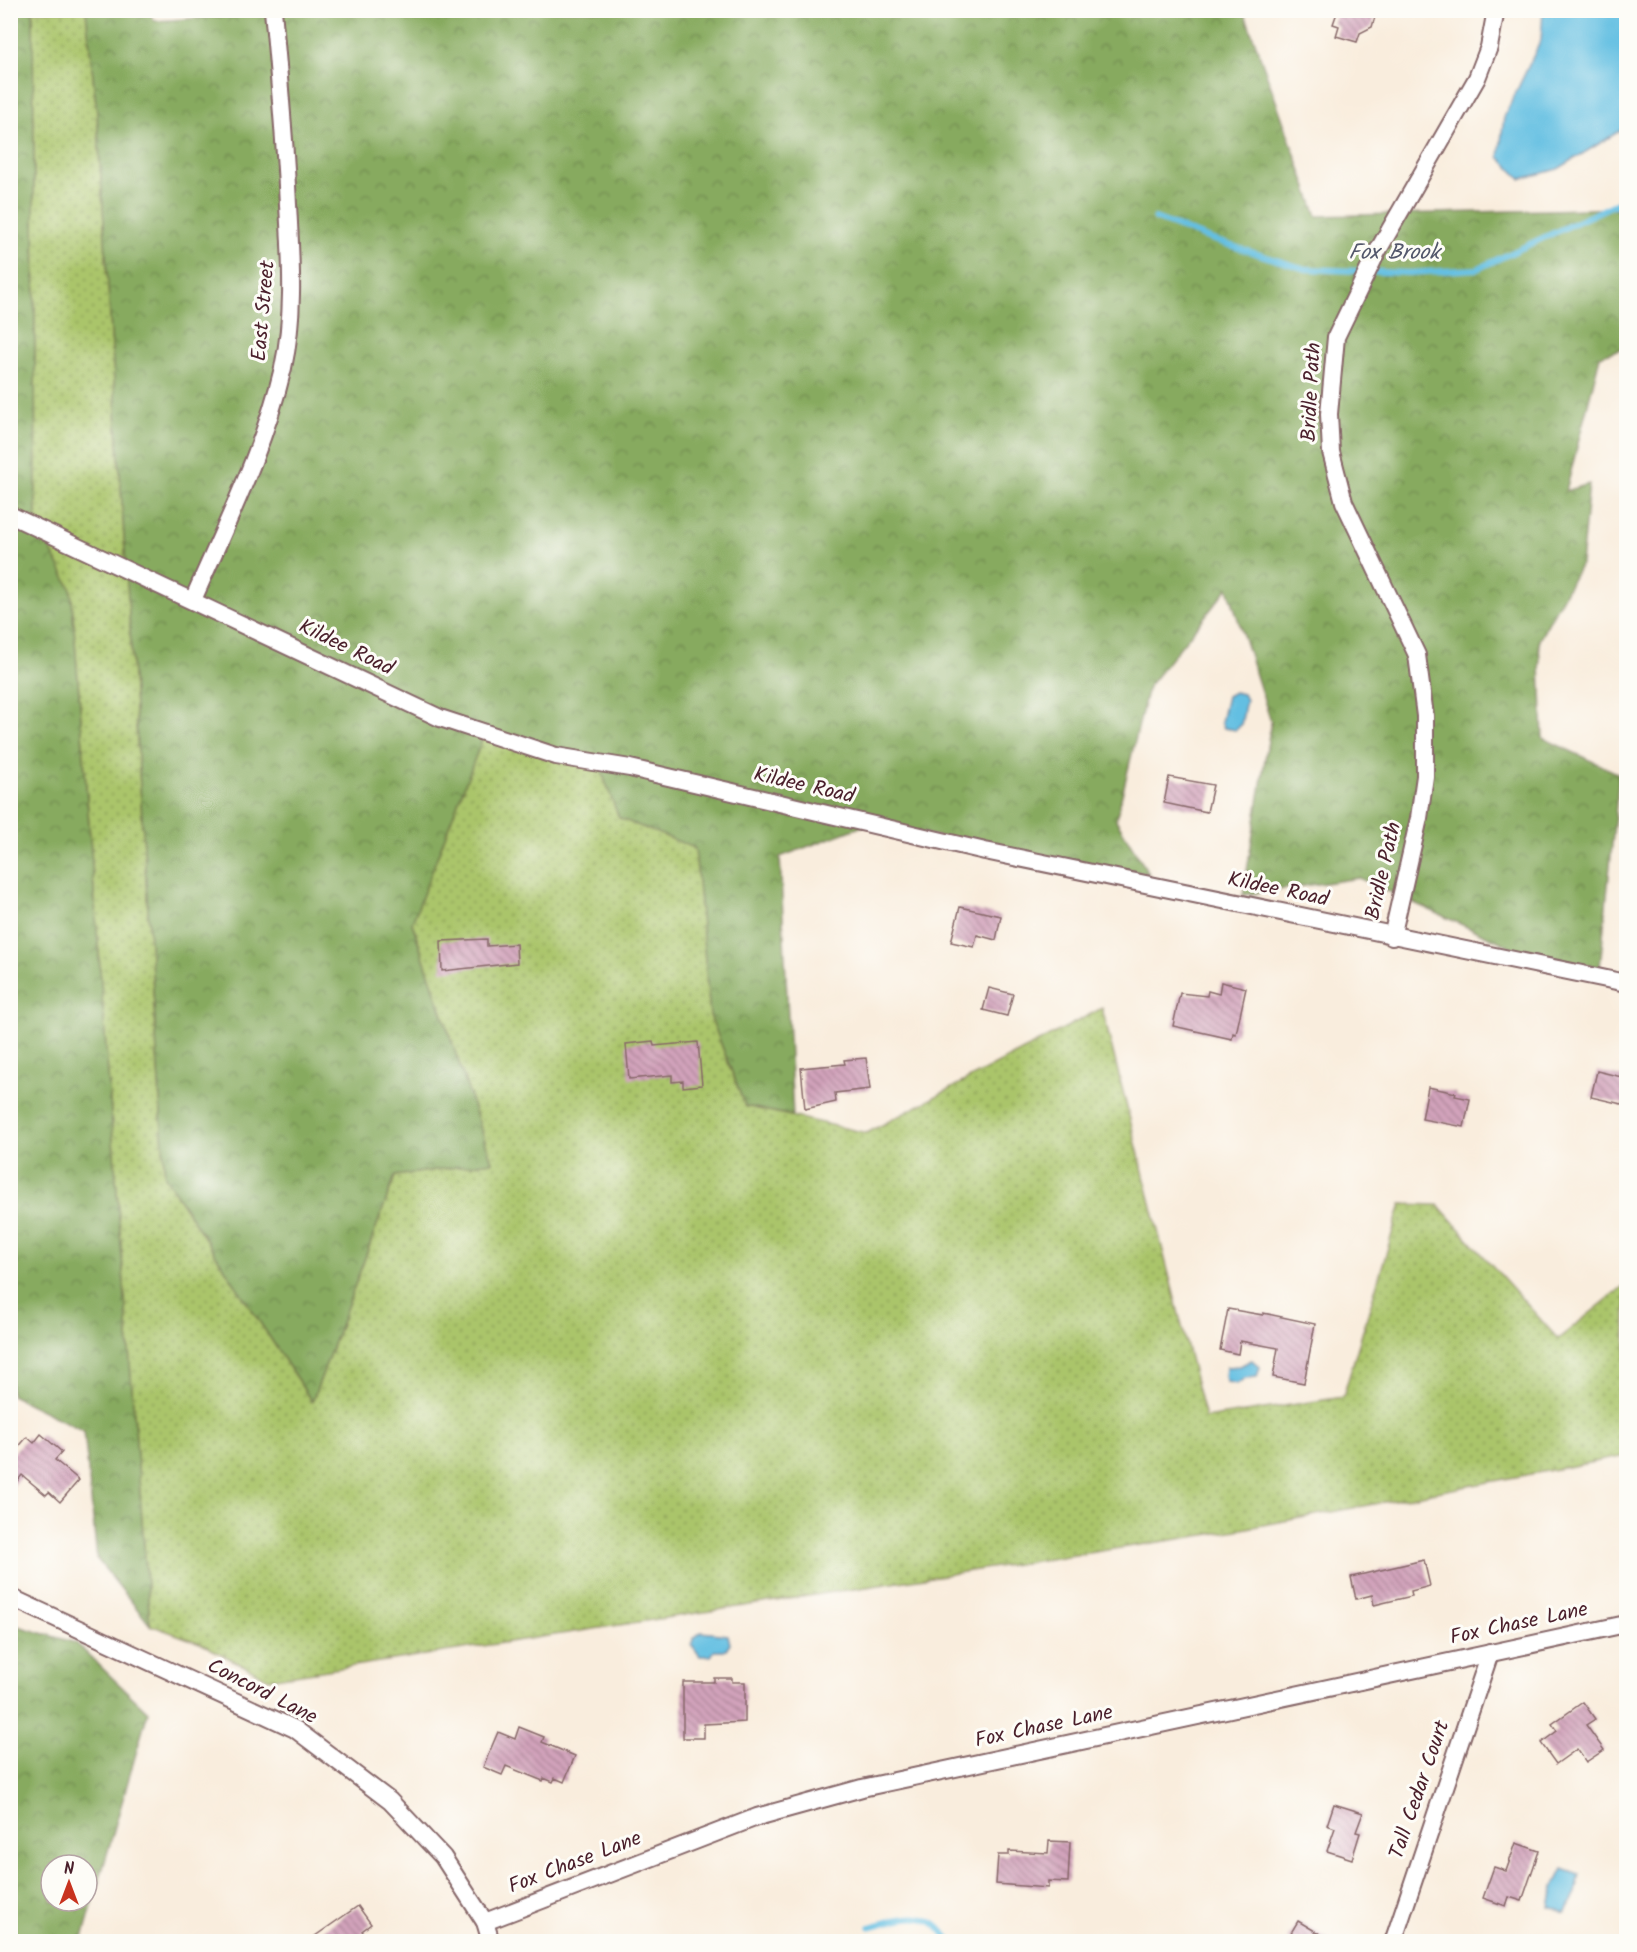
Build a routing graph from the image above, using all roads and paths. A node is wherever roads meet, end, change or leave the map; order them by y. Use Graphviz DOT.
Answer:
graph roads {
  1 [pos="273,10"];
  2 [pos="1496,10"];
  3 [pos="10,515"];
  4 [pos="193,600"];
  5 [pos="1392,937"];
  6 [pos="1626,983"];
  7 [pos="10,1597"];
  8 [pos="1626,1624"];
  9 [pos="1490,1653"];
  10 [pos="485,1922"];
  11 [pos="490,1941"];
  12 [pos="1393,1941"];
  1 -- 4 [label="street, East Street"];
  2 -- 5 [label="street, Bridle Path"];
  3 -- 4 [label="street, Kildee Road"];
  4 -- 5 [label="street, Kildee Road"];
  5 -- 6 [label="street, Kildee Road"];
  7 -- 10 [label="street, Concord Lane"];
  8 -- 9 [label="street, Fox Chase Lane"];
  9 -- 10 [label="street, Fox Chase Lane"];
  9 -- 12 [label="street, Tall Cedar Court"];
  10 -- 11 [label="street, Concord Lane"];
}
